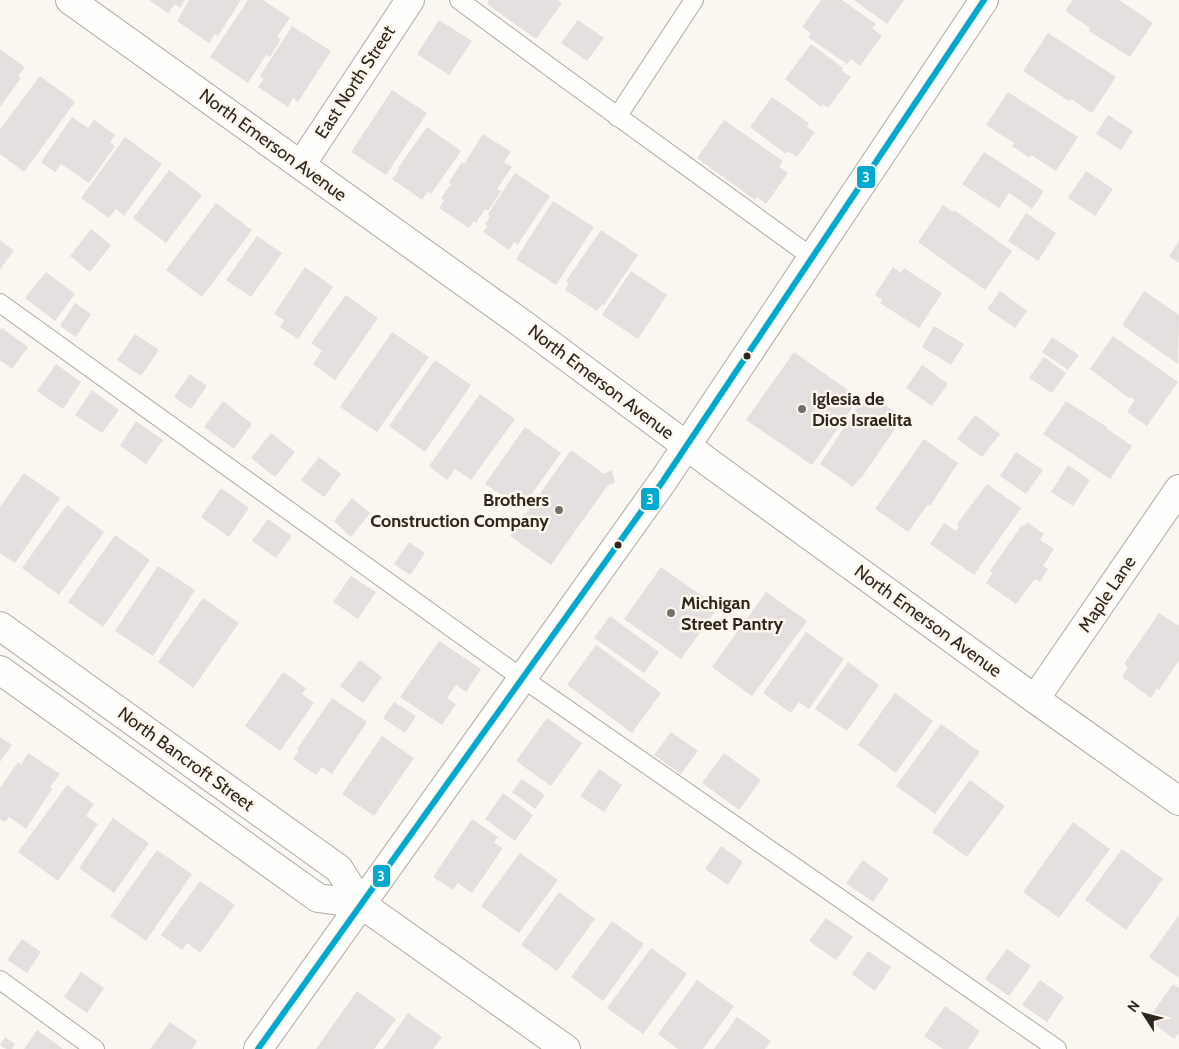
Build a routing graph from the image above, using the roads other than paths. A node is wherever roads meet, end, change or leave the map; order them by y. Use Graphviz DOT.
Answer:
graph roads {
  1 [pos="70,0"];
  2 [pos="410,0"];
  3 [pos="459,0"];
  4 [pos="694,0"];
  5 [pos="984,0"];
  6 [pos="617,116"];
  7 [pos="301,165"];
  8 [pos="813,258"];
  9 [pos="0,303"];
  10 [pos="687,446"];
  11 [pos="1179,489"];
  12 [pos="0,626"];
  13 [pos="0,670"];
  14 [pos="522,678"];
  15 [pos="1035,699"];
  16 [pos="1179,801"];
  17 [pos="361,904"];
  18 [pos="0,980"];
  19 [pos="95,1049"];
  20 [pos="258,1049"];
  21 [pos="566,1049"];
  22 [pos="1057,1049"];
  1 -- 7 [label="main road, North Emerson Avenue"];
  2 -- 7 [label="main road, East North Street"];
  3 -- 6 [label="lane"];
  4 -- 6 [label="lane"];
  5 -- 8 [label="main road"];
  6 -- 8 [label="lane"];
  7 -- 10 [label="main road, North Emerson Avenue"];
  8 -- 10 [label="main road"];
  9 -- 14 [label="lane"];
  10 -- 14 [label="main road"];
  10 -- 15 [label="main road, North Emerson Avenue"];
  11 -- 15 [label="main road, Maple Lane"];
  12 -- 17 [label="main road, North Bancroft Street"];
  13 -- 17 [label="main road, North Bancroft Street"];
  14 -- 17 [label="main road"];
  14 -- 22 [label="lane"];
  15 -- 16 [label="main road, North Emerson Avenue"];
  17 -- 20 [label="main road"];
  17 -- 21 [label="main road, North Bancroft Street"];
  18 -- 19 [label="lane"];
}
